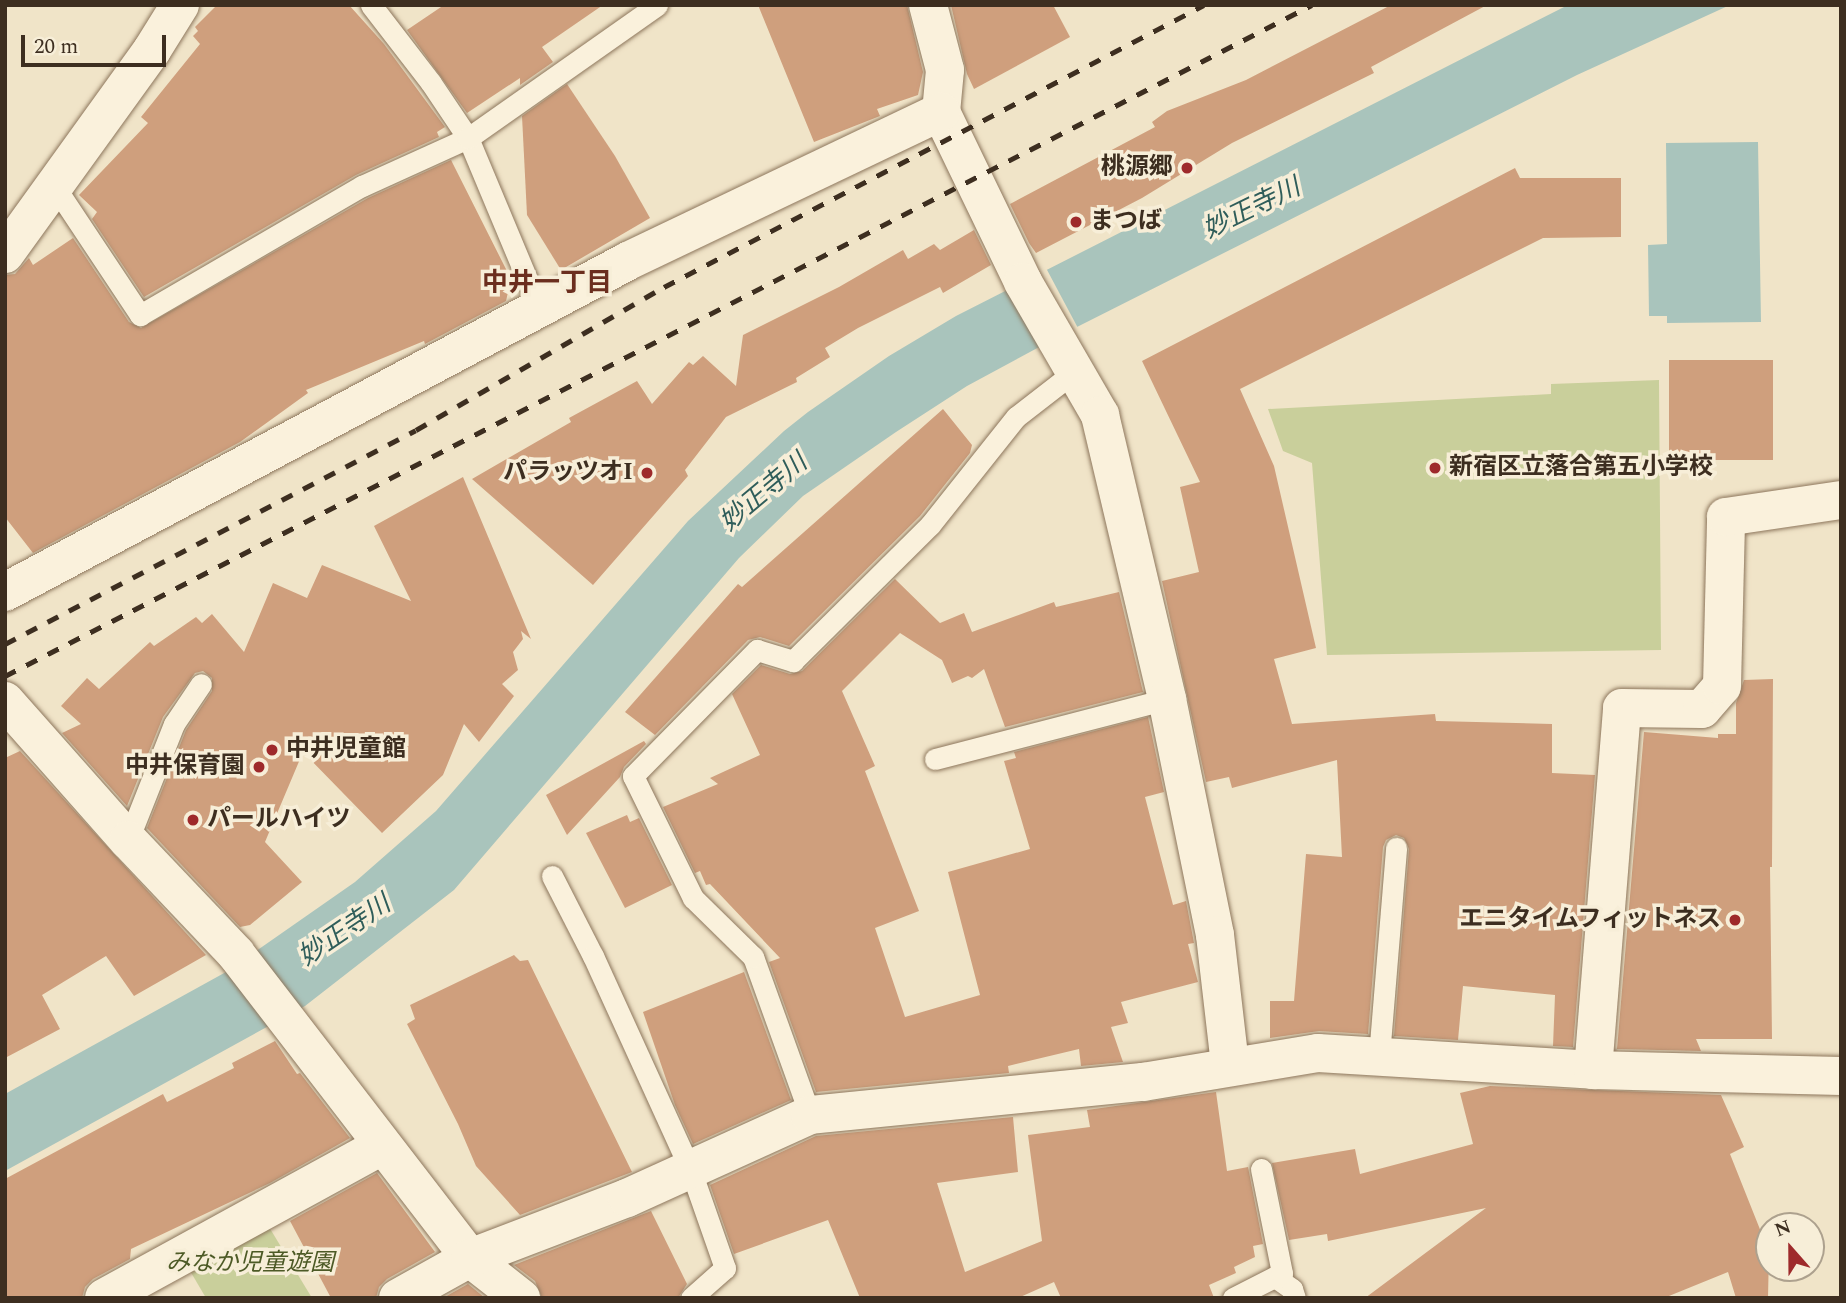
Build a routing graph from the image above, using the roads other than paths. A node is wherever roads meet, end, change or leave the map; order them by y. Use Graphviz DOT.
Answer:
graph roads {
  1 [pos="180,5"];
  2 [pos="371,5"];
  3 [pos="928,5"];
  4 [pos="649,7"];
  5 [pos="941,111"];
  6 [pos="468,138"];
  7 [pos="55,187"];
  8 [pos="5,254"];
  9 [pos="539,308"];
  10 [pos="1074,372"];
  11 [pos="1841,500"];
  12 [pos="5,592"];
  13 [pos="201,684"];
  14 [pos="1167,699"];
  15 [pos="5,701"];
  16 [pos="935,759"];
  17 [pos="128,840"];
  18 [pos="1396,848"];
  19 [pos="552,876"];
  20 [pos="1379,1056"];
  21 [pos="1236,1069"];
  22 [pos="1593,1070"];
  23 [pos="1841,1076"];
  24 [pos="810,1115"];
  25 [pos="382,1146"];
  26 [pos="1261,1169"];
  27 [pos="691,1171"];
  28 [pos="470,1258"];
  29 [pos="1275,1277"];
  30 [pos="104,1298"];
  31 [pos="398,1298"];
  32 [pos="521,1298"];
  33 [pos="691,1298"];
  34 [pos="1233,1298"];
  35 [pos="1295,1298"];
  1 -- 7 [label="street"];
  2 -- 6 [label="lane"];
  3 -- 5 [label="street"];
  4 -- 6 [label="lane"];
  5 -- 9 [label="street"];
  5 -- 10 [label="street"];
  6 -- 7 [label="lane"];
  6 -- 9 [label="lane"];
  7 -- 8 [label="street"];
  9 -- 12 [label="street"];
  10 -- 14 [label="street"];
  10 -- 24 [label="lane"];
  11 -- 22 [label="street"];
  13 -- 17 [label="lane"];
  14 -- 16 [label="lane"];
  14 -- 21 [label="street"];
  15 -- 17 [label="street"];
  17 -- 25 [label="street"];
  18 -- 20 [label="lane"];
  19 -- 27 [label="lane"];
  20 -- 21 [label="street"];
  20 -- 22 [label="street"];
  21 -- 24 [label="street"];
  22 -- 23 [label="street"];
  24 -- 27 [label="street"];
  25 -- 28 [label="street"];
  25 -- 30 [label="street"];
  26 -- 29 [label="lane"];
  27 -- 28 [label="street"];
  27 -- 33 [label="lane"];
  28 -- 31 [label="street"];
  28 -- 32 [label="street"];
  29 -- 34 [label="lane"];
  29 -- 35 [label="lane"];
}
